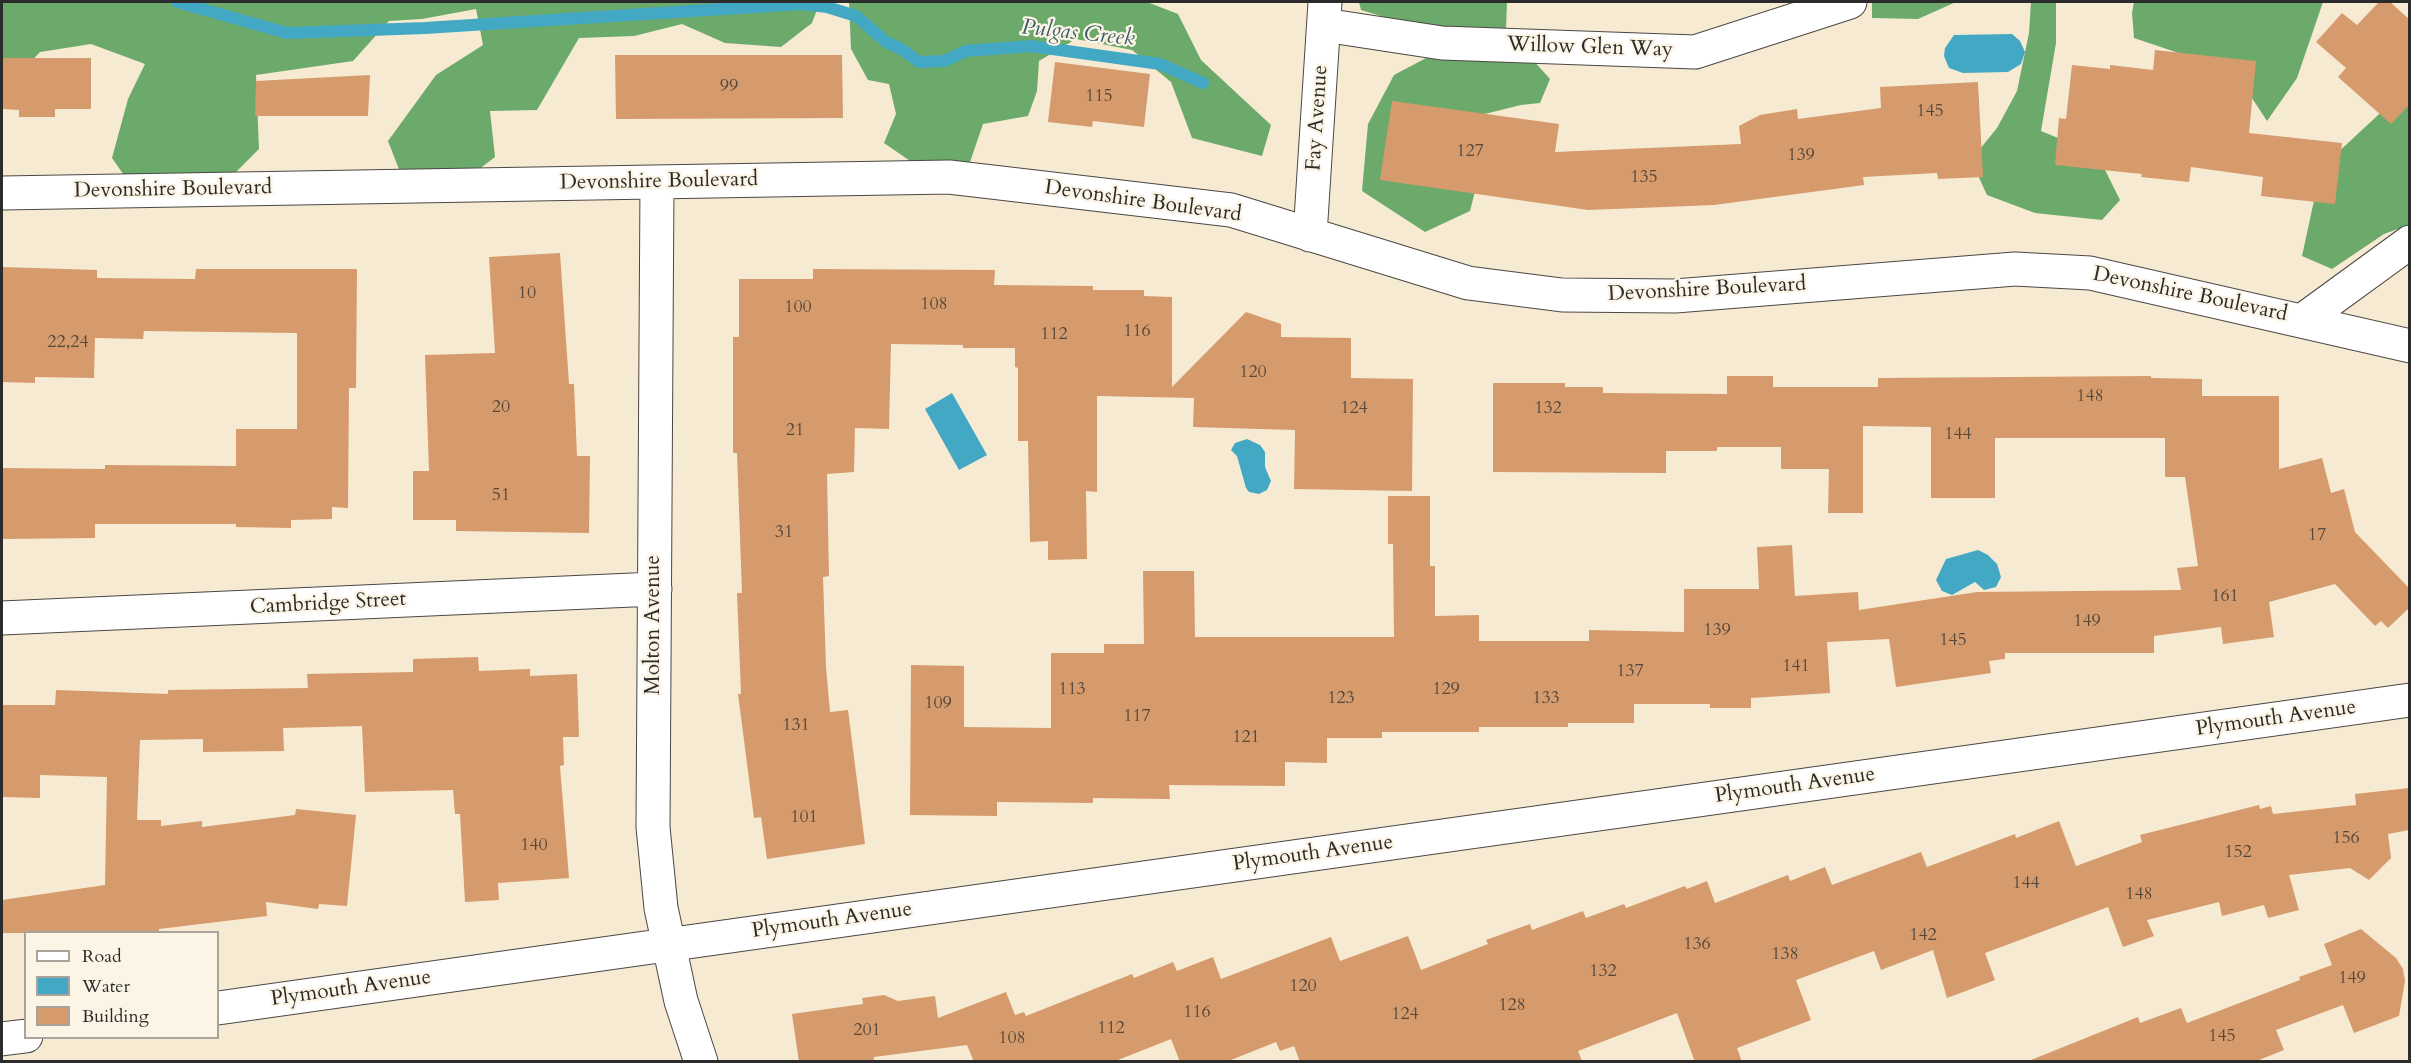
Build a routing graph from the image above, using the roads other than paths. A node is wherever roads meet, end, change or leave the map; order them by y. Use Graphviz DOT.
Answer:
graph roads {
  1 [pos="1850,2"];
  2 [pos="1325,13"];
  3 [pos="657,182"];
  4 [pos="2,193"];
  5 [pos="1310,235"];
  6 [pos="2409,242"];
  7 [pos="2303,320"];
  8 [pos="2409,346"];
  9 [pos="655,590"];
  10 [pos="2,618"];
  11 [pos="2409,700"];
  12 [pos="669,944"];
  13 [pos="219,1008"];
  14 [pos="24,1036"];
  15 [pos="2,1039"];
  16 [pos="700,1062"];
  1 -- 2 [label="street, Willow Glen Way"];
  2 -- 5 [label="street, Fay Avenue"];
  3 -- 4 [label="street, Devonshire Boulevard"];
  3 -- 5 [label="street, Devonshire Boulevard"];
  3 -- 9 [label="street, Molton Avenue"];
  5 -- 7 [label="street, Devonshire Boulevard"];
  6 -- 7 [label="street"];
  7 -- 8 [label="street, Devonshire Boulevard"];
  9 -- 10 [label="street, Cambridge Street"];
  9 -- 12 [label="street, Molton Avenue"];
  11 -- 12 [label="street, Plymouth Avenue"];
  12 -- 13 [label="street, Plymouth Avenue"];
  12 -- 16 [label="street, Molton Avenue"];
  14 -- 15 [label="street"];
}
